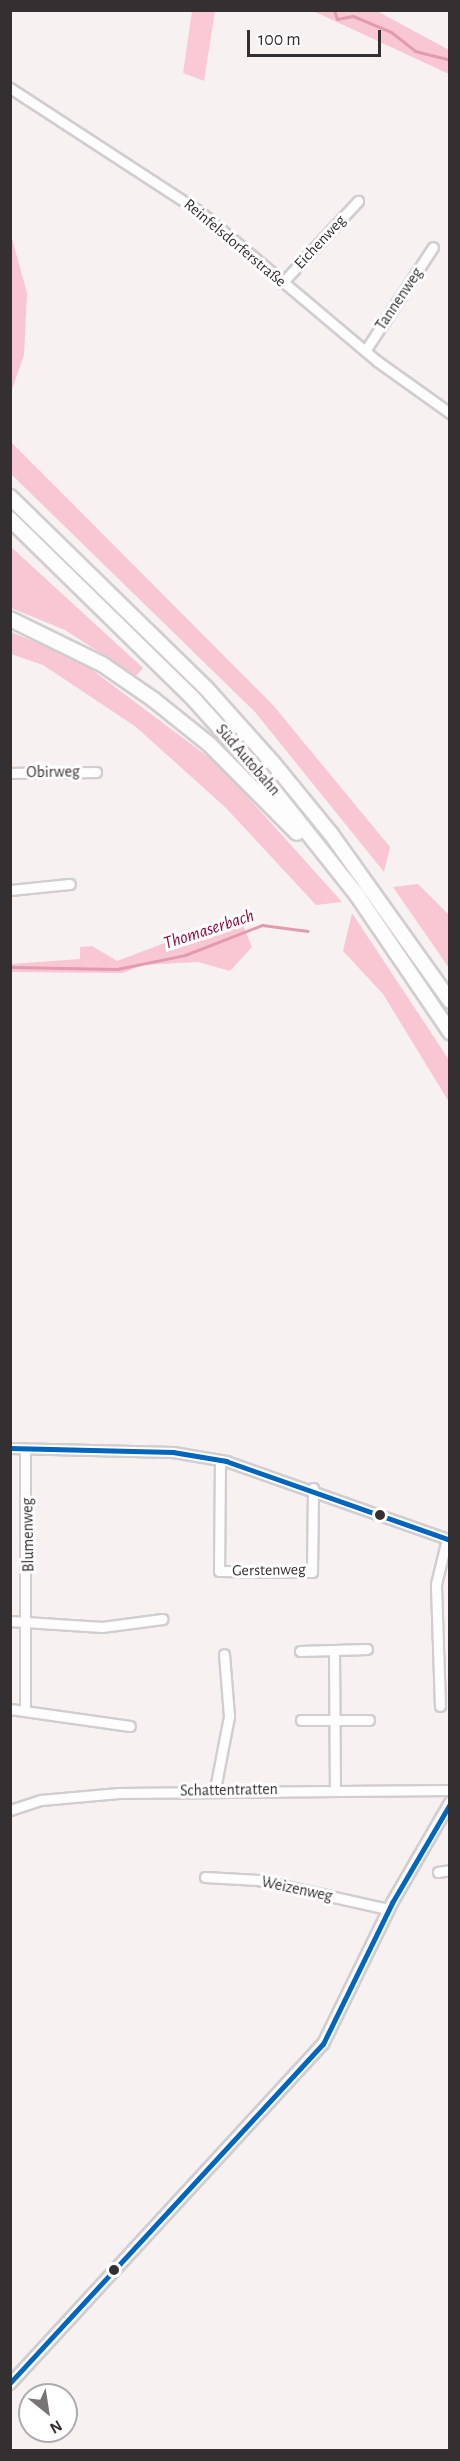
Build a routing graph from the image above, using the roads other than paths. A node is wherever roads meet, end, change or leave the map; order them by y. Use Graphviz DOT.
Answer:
graph roads {
  1 [pos="10,88"];
  2 [pos="358,201"];
  3 [pos="434,247"];
  4 [pos="282,283"];
  5 [pos="365,351"];
  6 [pos="450,412"];
  7 [pos="10,497"];
  8 [pos="10,519"];
  9 [pos="10,619"];
  10 [pos="96,772"];
  11 [pos="10,773"];
  12 [pos="337,868"];
  13 [pos="70,884"];
  14 [pos="10,891"];
  15 [pos="450,1001"];
  16 [pos="450,1032"];
  17 [pos="10,1448"];
  18 [pos="26,1449"];
  19 [pos="220,1460"];
  20 [pos="313,1488"];
  21 [pos="448,1539"];
  22 [pos="162,1619"];
  23 [pos="10,1621"];
  24 [pos="28,1622"];
  25 [pos="367,1649"];
  26 [pos="334,1650"];
  27 [pos="300,1651"];
  28 [pos="224,1654"];
  29 [pos="440,1706"];
  30 [pos="10,1709"];
  31 [pos="25,1710"];
  32 [pos="301,1720"];
  33 [pos="335,1720"];
  34 [pos="369,1720"];
  35 [pos="130,1726"];
  36 [pos="336,1788"];
  37 [pos="215,1789"];
  38 [pos="450,1790"];
  39 [pos="450,1803"];
  40 [pos="10,1810"];
  41 [pos="450,1870"];
  42 [pos="438,1872"];
  43 [pos="205,1877"];
  44 [pos="388,1909"];
  45 [pos="10,2384"];
  1 -- 4 [label="street, Reinfelsdorferstraße"];
  2 -- 4 [label="street, Eichenweg"];
  3 -- 5 [label="street, Tannenweg"];
  4 -- 5 [label="street, Reinfelsdorferstraße"];
  5 -- 6 [label="street, Reinfelsdorferstraße"];
  7 -- 15 [label="highway, Süd Autobahn"];
  8 -- 12 [label="highway, Süd Autobahn"];
  9 -- 12 [label="highway"];
  10 -- 11 [label="street, Obirweg"];
  12 -- 16 [label="highway, Süd Autobahn"];
  13 -- 14 [label="street"];
  17 -- 18 [label="street"];
  18 -- 19 [label="street"];
  18 -- 24 [label="street, Blumenweg"];
  19 -- 20 [label="street"];
  19 -- 20 [label="street, Gerstenweg"];
  20 -- 21 [label="street"];
  21 -- 29 [label="street"];
  22 -- 24 [label="street"];
  23 -- 24 [label="street"];
  24 -- 31 [label="street, Blumenweg"];
  25 -- 26 [label="street"];
  26 -- 27 [label="street"];
  26 -- 33 [label="street"];
  28 -- 37 [label="street"];
  30 -- 31 [label="street"];
  31 -- 35 [label="street"];
  32 -- 33 [label="street"];
  33 -- 34 [label="street"];
  33 -- 36 [label="street"];
  36 -- 37 [label="street, Schattentratten"];
  36 -- 38 [label="street, Schattentratten"];
  37 -- 40 [label="street, Schattentratten"];
  39 -- 44 [label="main road"];
  41 -- 42 [label="street"];
  43 -- 44 [label="street, Weizenweg"];
  44 -- 45 [label="main road"];
}
